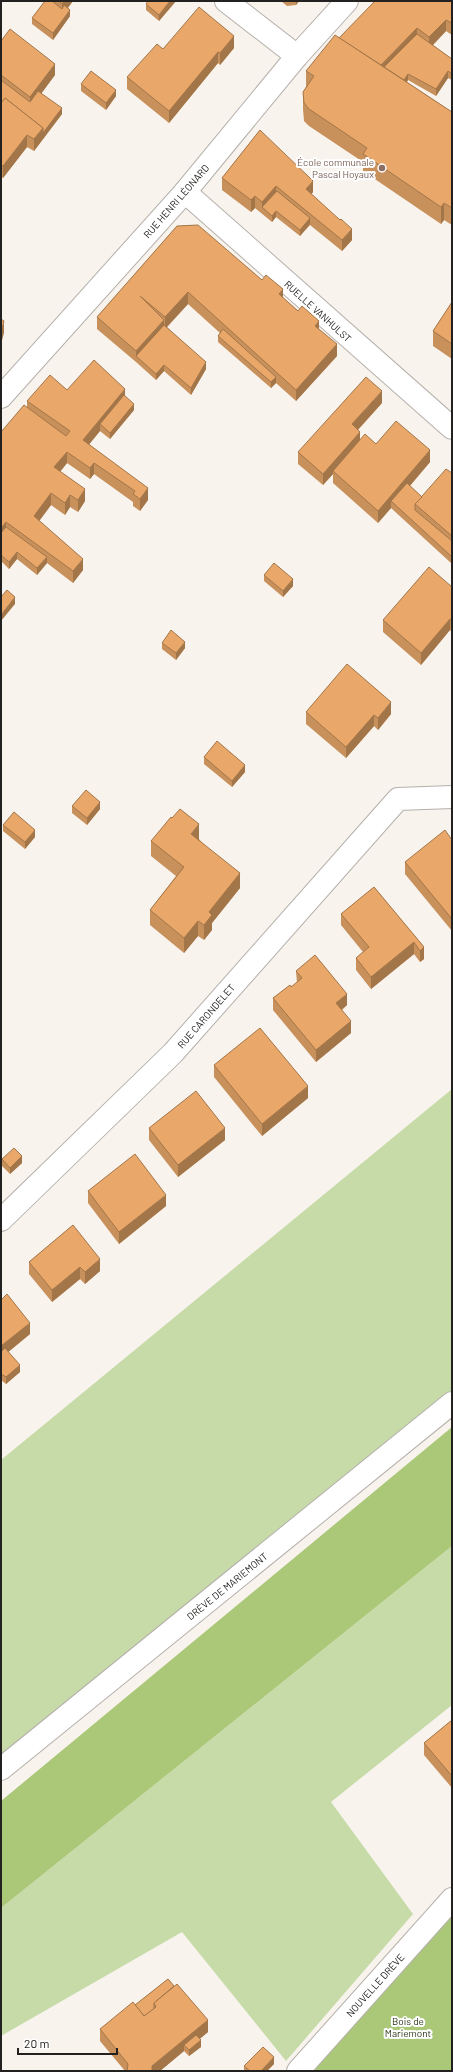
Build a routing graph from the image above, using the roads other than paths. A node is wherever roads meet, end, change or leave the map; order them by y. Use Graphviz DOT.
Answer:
graph roads {
  1 [pos="226,1"];
  2 [pos="347,1"];
  3 [pos="297,56"];
  4 [pos="185,192"];
  5 [pos="1,397"];
  6 [pos="452,428"];
  7 [pos="452,797"];
  8 [pos="1,1220"];
  9 [pos="452,1403"];
  10 [pos="1,1769"];
  11 [pos="452,1899"];
  12 [pos="298,2071"];
  1 -- 3 [label="street"];
  2 -- 3 [label="street, RUE HENRI LÉONARD"];
  3 -- 4 [label="street, RUE HENRI LÉONARD"];
  4 -- 5 [label="street, RUE HENRI LÉONARD"];
  4 -- 6 [label="street, RUELLE VANHULST"];
  7 -- 8 [label="street, RUE CARONDELET"];
  9 -- 10 [label="street, DRÈVE DE MARIEMONT"];
  11 -- 12 [label="street, NOUVELLE DRÈVE"];
}
